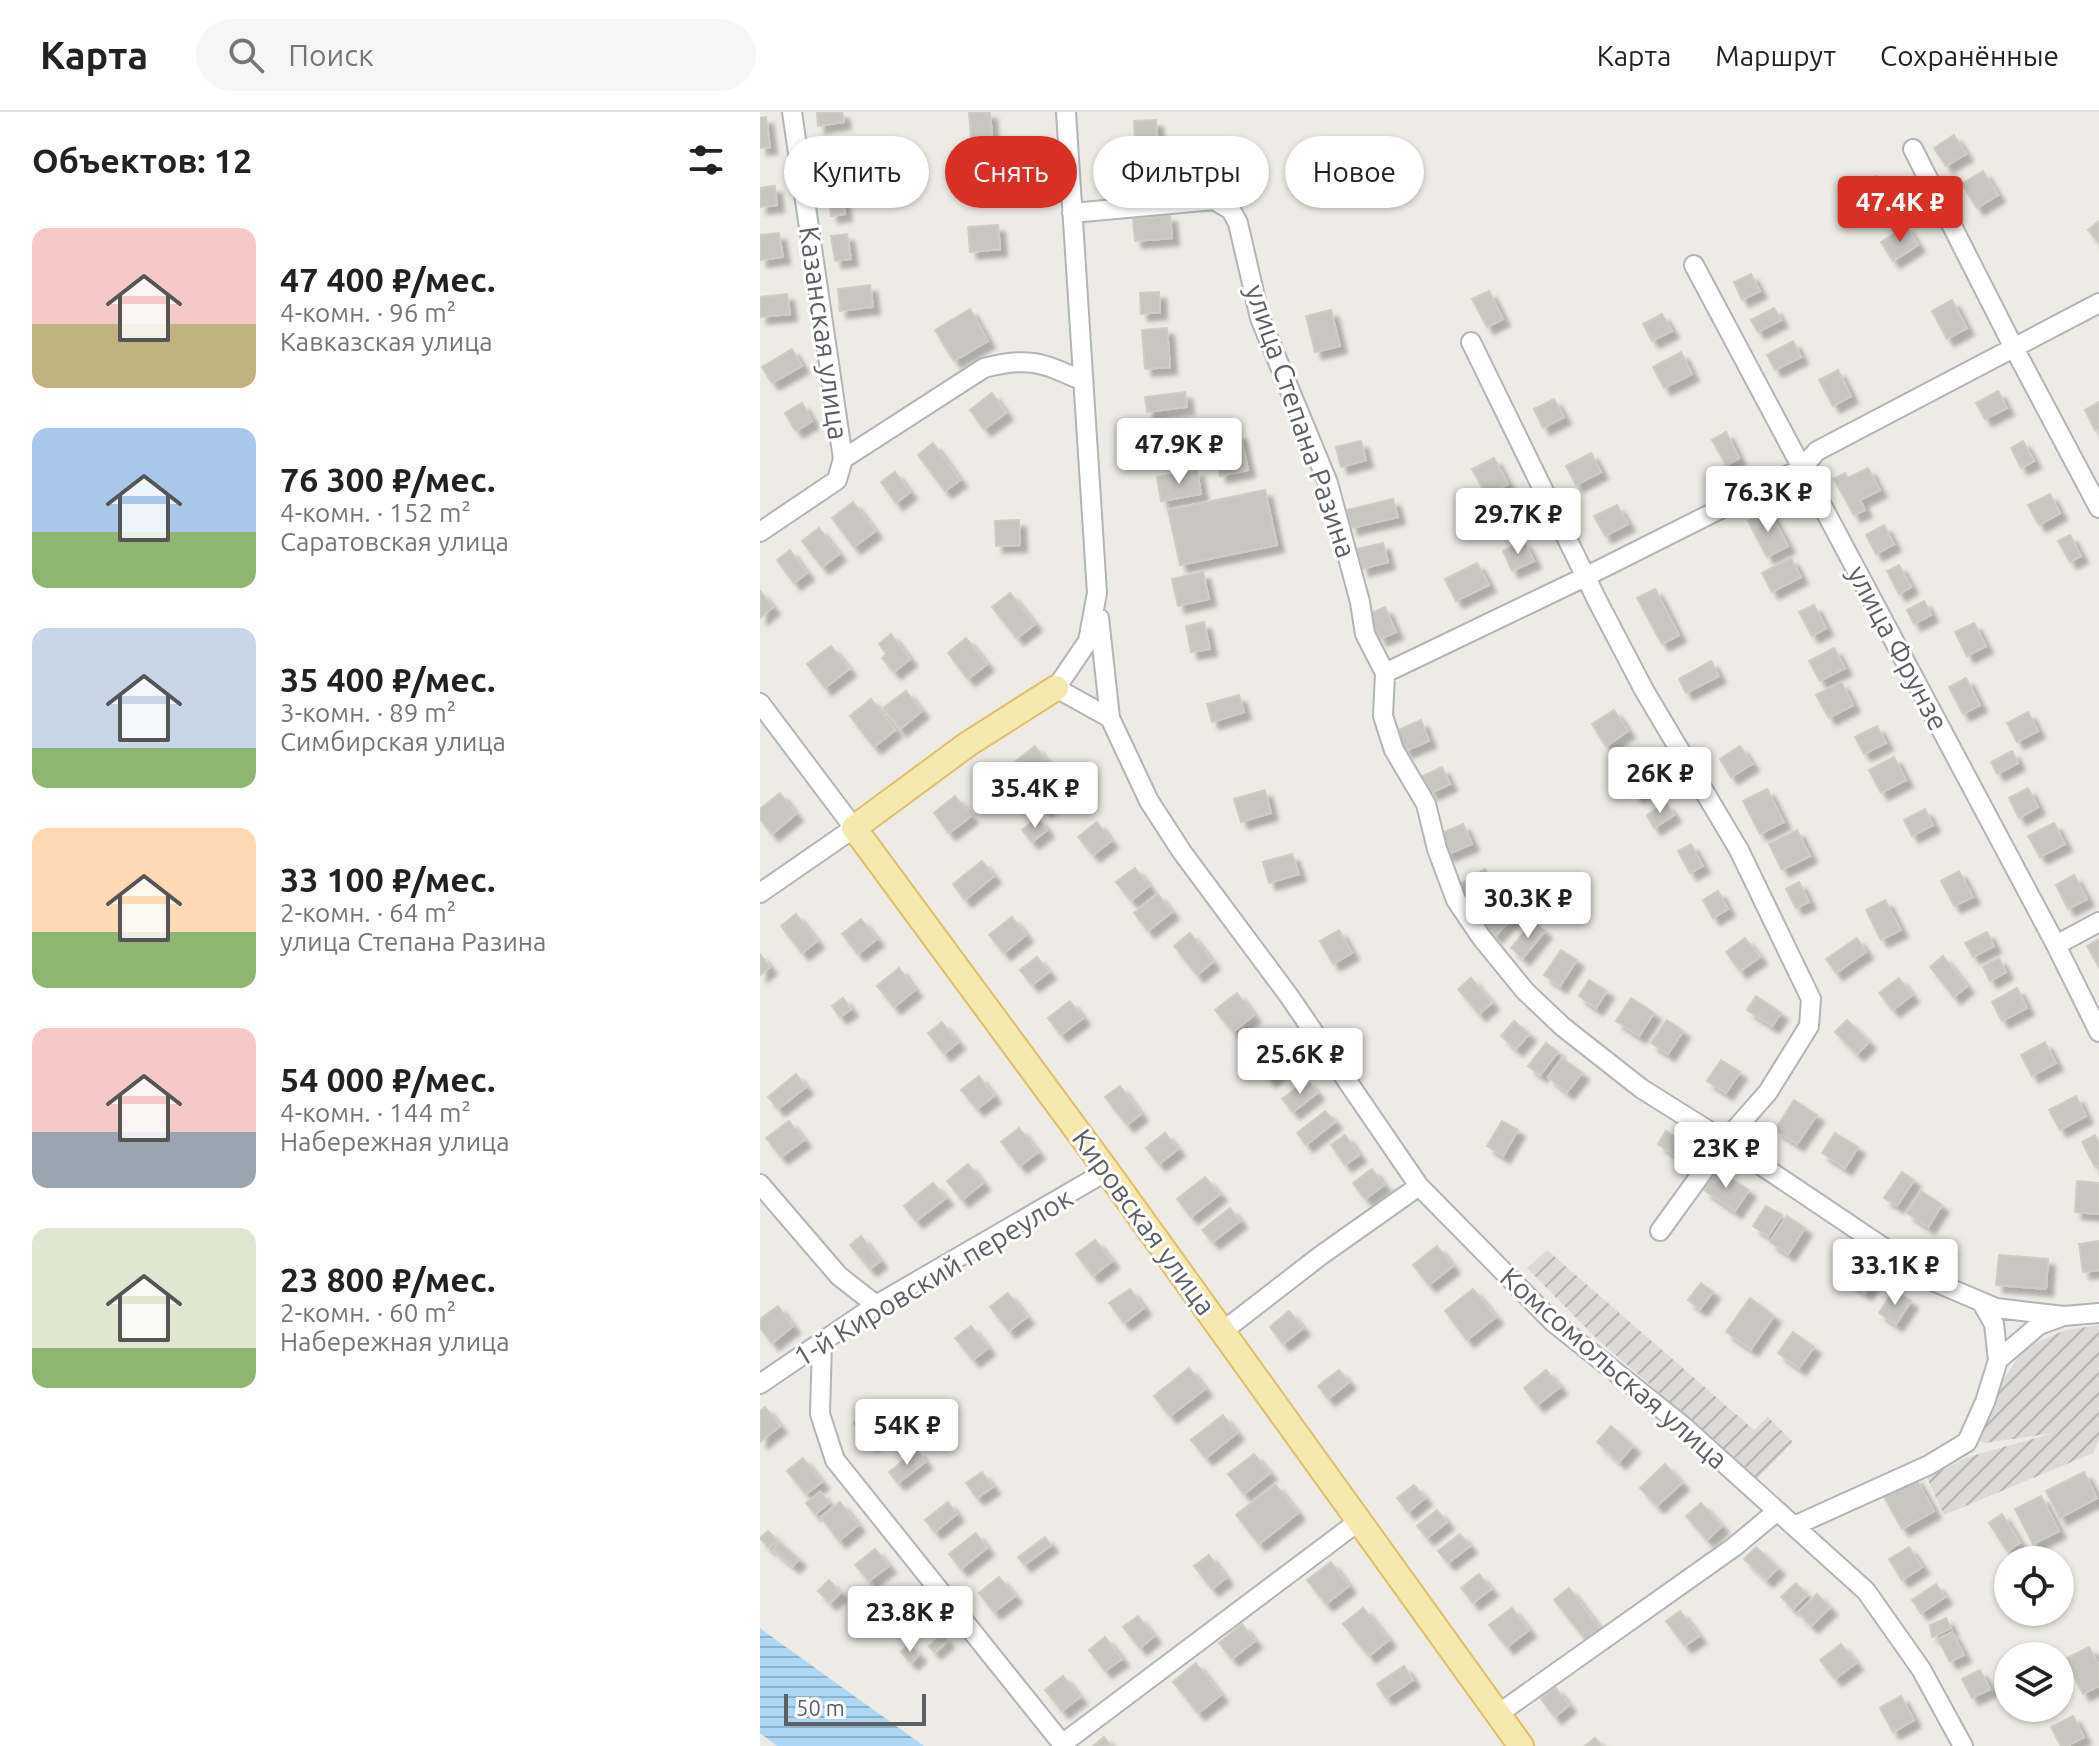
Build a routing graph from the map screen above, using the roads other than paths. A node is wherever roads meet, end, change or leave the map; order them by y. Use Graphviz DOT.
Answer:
graph roads {
  1 [pos="792,112"];
  2 [pos="1066,112"];
  3 [pos="1913,149"];
  4 [pos="1072,213"];
  5 [pos="1694,265"];
  6 [pos="2099,303"];
  7 [pos="1471,342"];
  8 [pos="2013,346"];
  9 [pos="1083,381"];
  10 [pos="843,459"];
  11 [pos="1802,468"];
  12 [pos="2099,508"];
  13 [pos="760,532"];
  14 [pos="1587,576"];
  15 [pos="1097,593"];
  16 [pos="1385,673"];
  17 [pos="1056,688"];
  18 [pos="760,703"];
  19 [pos="1110,718"];
  20 [pos="854,828"];
  21 [pos="760,893"];
  22 [pos="2099,922"];
  23 [pos="2056,945"];
  24 [pos="2099,1032"];
  25 [pos="1725,1141"];
  26 [pos="1107,1171"];
  27 [pos="760,1184"];
  28 [pos="1419,1186"];
  29 [pos="1660,1231"];
  30 [pos="1982,1303"];
  31 [pos="876,1305"];
  32 [pos="2099,1313"];
  33 [pos="2064,1316"];
  34 [pos="1223,1331"];
  35 [pos="822,1342"];
  36 [pos="1998,1360"];
  37 [pos="760,1384"];
  38 [pos="1776,1512"];
  39 [pos="1359,1521"];
  40 [pos="1794,1526"];
  41 [pos="1498,1714"];
  42 [pos="1515,1744"];
  43 [pos="1063,1745"];
  44 [pos="1963,1746"];
  1 -- 10 [label="street, Казанская улица"];
  2 -- 4 [label="street"];
  3 -- 8 [label="street"];
  4 -- 9 [label="street"];
  4 -- 16 [label="street, улица Степана Разина"];
  5 -- 11 [label="street, улица Фрунзе"];
  6 -- 8 [label="street"];
  7 -- 14 [label="street"];
  8 -- 11 [label="street"];
  8 -- 12 [label="street"];
  9 -- 10 [label="street"];
  9 -- 15 [label="street"];
  10 -- 13 [label="street"];
  11 -- 14 [label="street"];
  11 -- 23 [label="street, улица Фрунзе"];
  14 -- 16 [label="street"];
  14 -- 25 [label="street"];
  15 -- 17 [label="street"];
  15 -- 19 [label="street, Комсомольская улица"];
  16 -- 25 [label="street, улица Степана Разина"];
  17 -- 19 [label="street"];
  17 -- 20 [label="main road"];
  18 -- 20 [label="street, Кировская улица"];
  19 -- 28 [label="street, Комсомольская улица"];
  20 -- 21 [label="street"];
  20 -- 26 [label="main road, Кировская улица"];
  22 -- 23 [label="street"];
  23 -- 24 [label="street, улица Фрунзе"];
  25 -- 29 [label="street"];
  25 -- 30 [label="street, улица Степана Разина"];
  26 -- 31 [label="street, 1-й Кировский переулок"];
  26 -- 34 [label="main road, Кировская улица"];
  27 -- 31 [label="street"];
  28 -- 34 [label="street"];
  28 -- 38 [label="street, Комсомольская улица"];
  30 -- 33 [label="street, улица Степана Разина"];
  30 -- 36 [label="street"];
  31 -- 35 [label="street, 1-й Кировский переулок"];
  32 -- 33 [label="street, улица Степана Разина"];
  33 -- 36 [label="street"];
  34 -- 39 [label="main road, Кировская улица"];
  35 -- 37 [label="street, 1-й Кировский переулок"];
  35 -- 43 [label="street"];
  36 -- 40 [label="street"];
  38 -- 40 [label="street, Комсомольская улица"];
  38 -- 41 [label="street"];
  39 -- 41 [label="main road, Кировская улица"];
  39 -- 43 [label="street"];
  40 -- 44 [label="street, Комсомольская улица"];
  41 -- 42 [label="main road, Кировская улица"];
}
